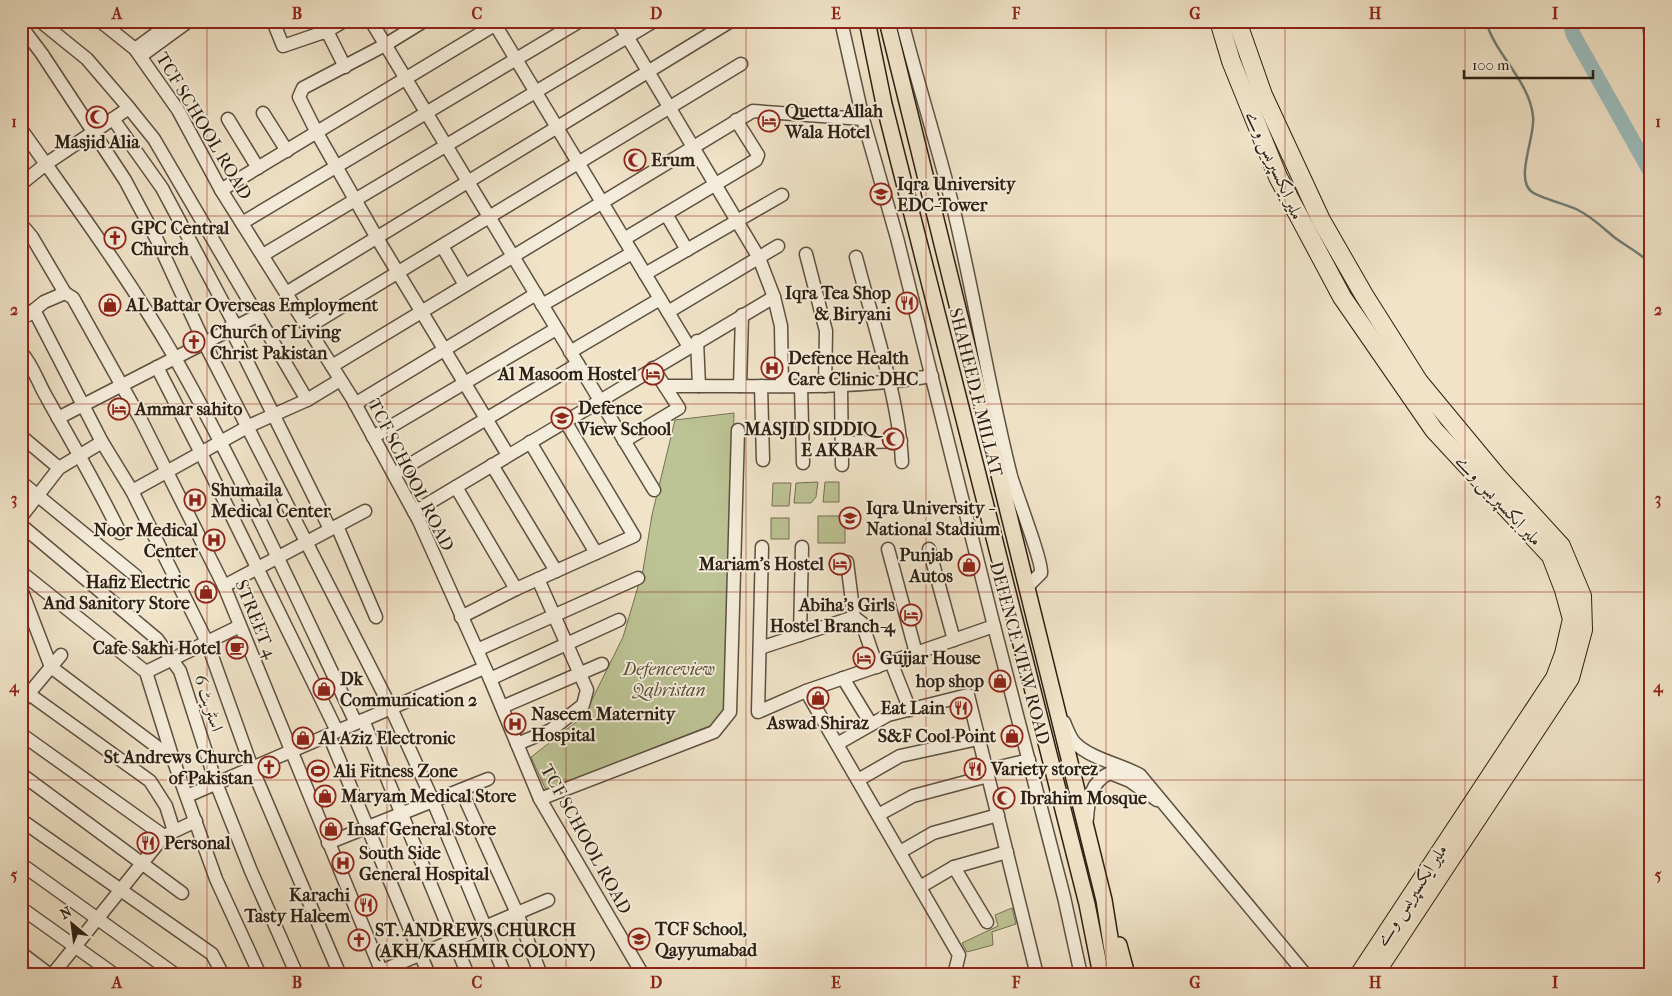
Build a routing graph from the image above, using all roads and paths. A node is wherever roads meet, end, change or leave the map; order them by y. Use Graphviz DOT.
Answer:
graph roads {
  1 [pos="40,21"];
  2 [pos="173,21"];
  3 [pos="189,21"];
  4 [pos="273,21"];
  5 [pos="344,21"];
  6 [pos="371,21"];
  7 [pos="424,21"];
  8 [pos="580,21"];
  9 [pos="618,21"];
  10 [pos="654,21"];
  11 [pos="731,21"];
  12 [pos="841,21"];
  13 [pos="867,21"];
  14 [pos="887,21"];
  15 [pos="902,21"];
  16 [pos="1219,21"];
  17 [pos="1238,21"];
  18 [pos="101,22"];
  19 [pos="496,22"];
  20 [pos="21,26"];
  21 [pos="322,29"];
  22 [pos="628,37"];
  23 [pos="385,45"];
  24 [pos="138,53"];
  25 [pos="516,60"];
  26 [pos="741,64"];
  27 [pos="345,67"];
  28 [pos="648,72"];
  29 [pos="406,79"];
  30 [pos="535,92"];
  31 [pos="129,108"];
  32 [pos="668,108"];
  33 [pos="263,113"];
  34 [pos="426,113"];
  35 [pos="228,118"];
  36 [pos="113,119"];
  37 [pos="863,119"];
  38 [pos="736,120"];
  39 [pos="21,128"];
  40 [pos="557,128"];
  41 [pos="93,133"];
  42 [pos="317,133"];
  43 [pos="446,146"];
  44 [pos="692,148"];
  45 [pos="287,151"];
  46 [pos="578,163"];
  47 [pos="46,164"];
  48 [pos="337,167"];
  49 [pos="258,168"];
  50 [pos="22,181"];
  51 [pos="468,182"];
  52 [pos="714,185"];
  53 [pos="221,190"];
  54 [pos="782,195"];
  55 [pos="356,200"];
  56 [pos="601,202"];
  57 [pos="666,214"];
  58 [pos="489,217"];
  59 [pos="736,221"];
  60 [pos="242,223"];
  61 [pos="21,224"];
  62 [pos="377,238"];
  63 [pos="624,239"];
  64 [pos="442,246"];
  65 [pos="778,246"];
  66 [pos="687,250"];
  67 [pos="632,253"];
  68 [pos="806,254"];
  69 [pos="263,256"];
  70 [pos="513,256"];
  71 [pos="856,257"];
  72 [pos="759,258"];
  73 [pos="399,272"];
  74 [pos="645,274"];
  75 [pos="465,285"];
  76 [pos="64,293"];
  77 [pos="286,293"];
  78 [pos="774,297"];
  79 [pos="660,299"];
  80 [pos="539,300"];
  81 [pos="27,310"];
  82 [pos="423,311"];
  83 [pos="668,312"];
  84 [pos="742,315"];
  85 [pos="251,319"];
  86 [pos="233,326"];
  87 [pos="308,327"];
  88 [pos="556,329"];
  89 [pos="204,342"];
  90 [pos="693,344"];
  91 [pos="445,350"];
  92 [pos="21,352"];
  93 [pos="570,352"];
  94 [pos="175,358"];
  95 [pos="578,364"];
  96 [pos="332,366"];
  97 [pos="157,367"];
  98 [pos="653,368"];
  99 [pos="932,376"];
  100 [pos="336,383"];
  101 [pos="465,384"];
  102 [pos="888,384"];
  103 [pos="122,386"];
  104 [pos="665,386"];
  105 [pos="699,386"];
  106 [pos="740,386"];
  107 [pos="761,386"];
  108 [pos="782,386"];
  109 [pos="825,386"];
  110 [pos="841,386"];
  111 [pos="801,387"];
  112 [pos="307,400"];
  113 [pos="599,400"];
  114 [pos="355,404"];
  115 [pos="84,405"];
  116 [pos="274,416"];
  117 [pos="58,418"];
  118 [pos="486,420"];
  119 [pos="565,421"];
  120 [pos="248,427"];
  121 [pos="738,430"];
  122 [pos="21,436"];
  123 [pos="373,436"];
  124 [pos="901,440"];
  125 [pos="624,441"];
  126 [pos="102,442"];
  127 [pos="530,442"];
  128 [pos="220,443"];
  129 [pos="842,443"];
  130 [pos="201,453"];
  131 [pos="80,455"];
  132 [pos="508,455"];
  133 [pos="763,460"];
  134 [pos="902,462"];
  135 [pos="803,463"];
  136 [pos="492,465"];
  137 [pos="842,465"];
  138 [pos="60,468"];
  139 [pos="167,472"];
  140 [pos="394,474"];
  141 [pos="21,482"];
  142 [pos="456,487"];
  143 [pos="654,490"];
  144 [pos="132,491"];
  145 [pos="38,496"];
  146 [pos="365,511"];
  147 [pos="414,512"];
  148 [pos="21,517"];
  149 [pos="21,525"];
  150 [pos="334,527"];
  151 [pos="120,533"];
  152 [pos="305,543"];
  153 [pos="762,547"];
  154 [pos="802,547"];
  155 [pos="888,549"];
  156 [pos="929,549"];
  157 [pos="596,552"];
  158 [pos="277,559"];
  159 [pos="847,562"];
  160 [pos="258,569"];
  161 [pos="556,571"];
  162 [pos="21,572"];
  163 [pos="136,576"];
  164 [pos="638,578"];
  165 [pos="538,579"];
  166 [pos="224,586"];
  167 [pos="1026,588"];
  168 [pos="21,589"];
  169 [pos="516,589"];
  170 [pos="555,614"];
  171 [pos="376,617"];
  172 [pos="461,617"];
  173 [pos="854,617"];
  174 [pos="619,620"];
  175 [pos="240,626"];
  176 [pos="994,626"];
  177 [pos="800,635"];
  178 [pos="954,640"];
  179 [pos="207,642"];
  180 [pos="566,644"];
  181 [pos="760,648"];
  182 [pos="477,650"];
  183 [pos="916,653"];
  184 [pos="61,655"];
  185 [pos="173,659"];
  186 [pos="891,662"];
  187 [pos="602,664"];
  188 [pos="876,666"];
  189 [pos="50,667"];
  190 [pos="146,672"];
  191 [pos="484,672"];
  192 [pos="579,674"];
  193 [pos="844,678"];
  194 [pos="806,691"];
  195 [pos="25,699"];
  196 [pos="502,707"];
  197 [pos="1056,707"];
  198 [pos="390,708"];
  199 [pos="910,710"];
  200 [pos="360,722"];
  201 [pos="871,724"];
  202 [pos="333,733"];
  203 [pos="21,734"];
  204 [pos="978,738"];
  205 [pos="517,744"];
  206 [pos="837,744"];
  207 [pos="290,752"];
  208 [pos="173,759"];
  209 [pos="1029,760"];
  210 [pos="252,768"];
  211 [pos="988,773"];
  212 [pos="21,774"];
  213 [pos="488,779"];
  214 [pos="858,780"];
  215 [pos="216,783"];
  216 [pos="461,790"];
  217 [pos="187,796"];
  218 [pos="540,799"];
  219 [pos="432,801"];
  220 [pos="1165,806"];
  221 [pos="401,814"];
  222 [pos="878,815"];
  223 [pos="998,815"];
  224 [pos="21,820"];
  225 [pos="196,821"];
  226 [pos="1086,827"];
  227 [pos="368,828"];
  228 [pos="169,834"];
  229 [pos="328,843"];
  230 [pos="900,852"];
  231 [pos="1007,852"];
  232 [pos="142,863"];
  233 [pos="21,864"];
  234 [pos="954,867"];
  235 [pos="920,888"];
  236 [pos="120,891"];
  237 [pos="182,893"];
  238 [pos="548,900"];
  239 [pos="1104,900"];
  240 [pos="21,908"];
  241 [pos="517,913"];
  242 [pos="97,919"];
  243 [pos="987,922"];
  244 [pos="486,927"];
  245 [pos="453,940"];
  246 [pos="75,947"];
  247 [pos="421,954"];
  248 [pos="22,955"];
  249 [pos="379,973"];
  250 [pos="51,975"];
  251 [pos="115,975"];
  252 [pos="176,975"];
  253 [pos="222,975"];
  254 [pos="260,975"];
  255 [pos="297,975"];
  256 [pos="340,975"];
  257 [pos="429,975"];
  258 [pos="468,975"];
  259 [pos="505,975"];
  260 [pos="541,975"];
  261 [pos="643,975"];
  262 [pos="954,975"];
  263 [pos="1037,975"];
  264 [pos="1081,975"];
  265 [pos="1101,975"];
  266 [pos="1116,975"];
  267 [pos="1126,975"];
  268 [pos="1306,975"];
  269 [pos="1359,975"];
  270 [pos="1374,975"];
  1 -- 31 [label="street"];
  2 -- 24 [label="street"];
  3 -- 24 [label="street"];
  4 -- 21 [label="street"];
  5 -- 21 [label="street"];
  6 -- 23 [label="street"];
  7 -- 23 [label="street"];
  8 -- 25 [label="street"];
  9 -- 22 [label="street"];
  10 -- 22 [label="street"];
  11 -- 28 [label="street"];
  12 -- 37 [label="street, DEFENCE VIEW ROAD"];
  13 -- 265 [label="main road, SHAHEED E MILLAT"];
  14 -- 167 [label="main road, SHAHEED E MILLAT"];
  15 -- 167 [label="street"];
  16 -- 269 [label="highway, ملیر ایکسپریس وے"];
  17 -- 270 [label="highway, ملیر ایکسپریس وے"];
  18 -- 24 [label="street, TCF SCHOOL ROAD"];
  19 -- 25 [label="street"];
  19 -- 29 [label="street"];
  20 -- 41 [label="street"];
  21 -- 27 [label="street"];
  22 -- 28 [label="street"];
  22 -- 30 [label="street"];
  23 -- 27 [label="street"];
  23 -- 29 [label="street"];
  24 -- 53 [label="street, TCF SCHOOL ROAD"];
  25 -- 30 [label="street"];
  25 -- 34 [label="street"];
  26 -- 32 [label="street"];
  27 -- 42 [label="street"];
  28 -- 32 [label="street"];
  28 -- 40 [label="street"];
  29 -- 34 [label="street"];
  29 -- 42 [label="street"];
  30 -- 40 [label="street"];
  30 -- 43 [label="street"];
  31 -- 36 [label="street"];
  31 -- 112 [label="street"];
  32 -- 44 [label="street"];
  32 -- 46 [label="street"];
  33 -- 45 [label="street"];
  34 -- 43 [label="street"];
  34 -- 48 [label="street"];
  35 -- 49 [label="street"];
  36 -- 41 [label="street"];
  36 -- 86 [label="street"];
  37 -- 38 [label="street"];
  37 -- 99 [label="street, DEFENCE VIEW ROAD"];
  38 -- 44 [label="street"];
  38 -- 52 [label="street"];
  39 -- 47 [label="street"];
  40 -- 46 [label="street"];
  40 -- 51 [label="street"];
  41 -- 47 [label="street"];
  41 -- 89 [label="street"];
  42 -- 45 [label="street"];
  42 -- 48 [label="street"];
  43 -- 51 [label="street"];
  43 -- 55 [label="street"];
  44 -- 52 [label="street"];
  44 -- 56 [label="street"];
  45 -- 49 [label="street"];
  46 -- 56 [label="street"];
  46 -- 58 [label="street"];
  47 -- 50 [label="street"];
  47 -- 94 [label="street"];
  48 -- 55 [label="street"];
  48 -- 60 [label="street"];
  49 -- 53 [label="street"];
  51 -- 58 [label="street"];
  51 -- 62 [label="street"];
  52 -- 57 [label="street"];
  52 -- 59 [label="street"];
  53 -- 60 [label="street, TCF SCHOOL ROAD"];
  54 -- 59 [label="street"];
  55 -- 62 [label="street"];
  55 -- 69 [label="street"];
  56 -- 63 [label="street"];
  56 -- 70 [label="street"];
  57 -- 63 [label="street"];
  57 -- 66 [label="street"];
  58 -- 64 [label="street"];
  58 -- 70 [label="street"];
  59 -- 66 [label="street"];
  59 -- 72 [label="street"];
  60 -- 69 [label="street, TCF SCHOOL ROAD"];
  61 -- 76 [label="street, STREET 4"];
  62 -- 73 [label="street"];
  62 -- 77 [label="street"];
  63 -- 67 [label="street"];
  64 -- 73 [label="street"];
  64 -- 75 [label="street"];
  65 -- 72 [label="street"];
  66 -- 74 [label="street"];
  67 -- 74 [label="street"];
  67 -- 80 [label="street"];
  68 -- 109 [label="street"];
  69 -- 77 [label="street, TCF SCHOOL ROAD"];
  70 -- 75 [label="street"];
  70 -- 80 [label="street"];
  71 -- 102 [label="street"];
  72 -- 78 [label="street"];
  72 -- 83 [label="street"];
  73 -- 82 [label="street"];
  73 -- 87 [label="street"];
  74 -- 79 [label="street"];
  75 -- 82 [label="street"];
  76 -- 81 [label="street"];
  76 -- 103 [label="street, STREET 4"];
  77 -- 87 [label="street, TCF SCHOOL ROAD"];
  78 -- 84 [label="street"];
  78 -- 108 [label="street"];
  79 -- 83 [label="street"];
  79 -- 93 [label="street"];
  80 -- 88 [label="street"];
  80 -- 91 [label="street"];
  81 -- 115 [label="street"];
  82 -- 91 [label="street"];
  82 -- 96 [label="street"];
  83 -- 90 [label="street"];
  84 -- 90 [label="street"];
  84 -- 106 [label="street"];
  85 -- 86 [label="street"];
  86 -- 89 [label="street"];
  86 -- 116 [label="street"];
  87 -- 96 [label="street, TCF SCHOOL ROAD"];
  88 -- 93 [label="street"];
  88 -- 101 [label="street"];
  89 -- 94 [label="street"];
  89 -- 120 [label="street"];
  90 -- 98 [label="street"];
  90 -- 105 [label="street"];
  91 -- 101 [label="street"];
  91 -- 114 [label="street"];
  92 -- 117 [label="street"];
  93 -- 95 [label="street"];
  94 -- 97 [label="street"];
  94 -- 128 [label="street"];
  95 -- 113 [label="street"];
  95 -- 118 [label="street"];
  96 -- 100 [label="street, TCF SCHOOL ROAD"];
  97 -- 103 [label="street"];
  97 -- 130 [label="street"];
  98 -- 104 [label="street"];
  98 -- 113 [label="street"];
  99 -- 102 [label="street"];
  99 -- 176 [label="street, DEFENCE VIEW ROAD"];
  100 -- 112 [label="street"];
  100 -- 114 [label="street, TCF SCHOOL ROAD"];
  101 -- 118 [label="street"];
  101 -- 123 [label="street"];
  102 -- 110 [label="street"];
  102 -- 124 [label="street"];
  103 -- 115 [label="street"];
  103 -- 139 [label="street, STREET 4"];
  104 -- 105 [label="street"];
  104 -- 125 [label="street"];
  105 -- 106 [label="street"];
  106 -- 107 [label="street"];
  107 -- 108 [label="street"];
  107 -- 133 [label="street"];
  108 -- 111 [label="street"];
  109 -- 110 [label="street"];
  109 -- 111 [label="street"];
  110 -- 129 [label="street"];
  111 -- 135 [label="street"];
  112 -- 116 [label="street"];
  113 -- 119 [label="street"];
  113 -- 125 [label="street"];
  114 -- 123 [label="street, TCF SCHOOL ROAD"];
  115 -- 117 [label="street"];
  115 -- 126 [label="street"];
  116 -- 120 [label="street"];
  116 -- 150 [label="street"];
  117 -- 131 [label="street"];
  118 -- 132 [label="street"];
  118 -- 140 [label="street"];
  119 -- 127 [label="street"];
  119 -- 157 [label="street"];
  120 -- 128 [label="street"];
  120 -- 152 [label="street"];
  121 -- 218 [label="street"];
  122 -- 138 [label="street"];
  123 -- 140 [label="street, TCF SCHOOL ROAD"];
  124 -- 129 [label="street"];
  124 -- 134 [label="street"];
  125 -- 143 [label="street"];
  126 -- 131 [label="street"];
  126 -- 144 [label="street"];
  127 -- 132 [label="street"];
  127 -- 157 [label="street"];
  128 -- 130 [label="street"];
  128 -- 158 [label="street"];
  129 -- 137 [label="street"];
  130 -- 139 [label="street"];
  130 -- 160 [label="street"];
  131 -- 138 [label="street"];
  131 -- 151 [label="street"];
  132 -- 136 [label="street"];
  136 -- 142 [label="street"];
  136 -- 161 [label="street"];
  138 -- 145 [label="street"];
  139 -- 144 [label="street"];
  139 -- 166 [label="street, STREET 4"];
  140 -- 147 [label="street, TCF SCHOOL ROAD"];
  141 -- 145 [label="street"];
  142 -- 147 [label="street"];
  142 -- 169 [label="street"];
  144 -- 179 [label="street"];
  145 -- 148 [label="street"];
  145 -- 163 [label="street"];
  146 -- 150 [label="street"];
  147 -- 172 [label="street, TCF SCHOOL ROAD"];
  149 -- 185 [label="street, اسٹریٹ 6"];
  150 -- 152 [label="street"];
  150 -- 171 [label="street"];
  152 -- 158 [label="street"];
  152 -- 198 [label="street"];
  153 -- 181 [label="street"];
  154 -- 177 [label="street"];
  155 -- 183 [label="street"];
  156 -- 178 [label="street"];
  157 -- 161 [label="street"];
  158 -- 160 [label="street"];
  158 -- 200 [label="street"];
  159 -- 173 [label="street"];
  160 -- 166 [label="street"];
  160 -- 202 [label="street"];
  161 -- 165 [label="street"];
  162 -- 190 [label="street"];
  164 -- 170 [label="street"];
  165 -- 169 [label="street"];
  165 -- 170 [label="street"];
  166 -- 175 [label="street, STREET 4"];
  167 -- 197 [label="main road, SHAHEED E MILLAT"];
  168 -- 189 [label="street"];
  169 -- 172 [label="street"];
  170 -- 180 [label="street"];
  170 -- 182 [label="street"];
  172 -- 182 [label="street, TCF SCHOOL ROAD"];
  173 -- 177 [label="street"];
  173 -- 188 [label="street"];
  174 -- 180 [label="street"];
  175 -- 179 [label="street"];
  175 -- 207 [label="street, STREET 4"];
  176 -- 178 [label="street"];
  176 -- 209 [label="street, DEFENCE VIEW ROAD"];
  177 -- 181 [label="street"];
  178 -- 183 [label="street"];
  179 -- 185 [label="street"];
  179 -- 210 [label="street"];
  180 -- 191 [label="street"];
  180 -- 192 [label="street"];
  181 -- 194 [label="street"];
  182 -- 191 [label="street, TCF SCHOOL ROAD"];
  183 -- 186 [label="street"];
  184 -- 189 [label="street"];
  185 -- 190 [label="street"];
  185 -- 215 [label="street, اسٹریٹ 6"];
  186 -- 188 [label="street"];
  186 -- 199 [label="street"];
  187 -- 192 [label="street"];
  188 -- 193 [label="street"];
  189 -- 195 [label="street"];
  189 -- 208 [label="street"];
  190 -- 208 [label="street"];
  191 -- 196 [label="street, TCF SCHOOL ROAD"];
  191 -- 198 [label="street"];
  192 -- 196 [label="street"];
  192 -- 205 [label="street"];
  193 -- 194 [label="street"];
  193 -- 201 [label="street"];
  194 -- 206 [label="street"];
  195 -- 228 [label="street"];
  196 -- 205 [label="street, TCF SCHOOL ROAD"];
  197 -- 220 [label="street"];
  197 -- 226 [label="main road, SHAHEED E MILLAT"];
  198 -- 200 [label="street"];
  198 -- 219 [label="street"];
  199 -- 201 [label="street"];
  199 -- 204 [label="street"];
  200 -- 202 [label="street"];
  200 -- 221 [label="street"];
  201 -- 206 [label="street"];
  202 -- 207 [label="street"];
  202 -- 227 [label="street"];
  203 -- 228 [label="street"];
  204 -- 211 [label="street"];
  204 -- 214 [label="street"];
  205 -- 218 [label="street, TCF SCHOOL ROAD"];
  206 -- 214 [label="street"];
  207 -- 210 [label="street"];
  207 -- 229 [label="street, STREET 4"];
  208 -- 217 [label="street"];
  209 -- 211 [label="street"];
  209 -- 264 [label="street, DEFENCE VIEW ROAD"];
  210 -- 215 [label="street"];
  210 -- 256 [label="street"];
  211 -- 222 [label="street"];
  211 -- 223 [label="street"];
  212 -- 232 [label="street"];
  213 -- 216 [label="street"];
  214 -- 222 [label="street"];
  215 -- 217 [label="street"];
  215 -- 255 [label="street, اسٹریٹ 6"];
  216 -- 219 [label="street"];
  216 -- 241 [label="street"];
  217 -- 225 [label="street"];
  218 -- 261 [label="street, TCF SCHOOL ROAD"];
  219 -- 221 [label="street"];
  219 -- 244 [label="street"];
  220 -- 226 [label="street"];
  220 -- 268 [label="street"];
  221 -- 227 [label="street"];
  221 -- 245 [label="street"];
  222 -- 230 [label="street"];
  223 -- 230 [label="street"];
  223 -- 231 [label="street"];
  224 -- 236 [label="street"];
  225 -- 228 [label="street"];
  225 -- 254 [label="street"];
  226 -- 239 [label="main road, SHAHEED E MILLAT"];
  227 -- 229 [label="street"];
  227 -- 247 [label="street"];
  228 -- 232 [label="street"];
  229 -- 249 [label="street, STREET 4"];
  230 -- 235 [label="street"];
  231 -- 234 [label="street"];
  231 -- 263 [label="street"];
  232 -- 236 [label="street"];
  232 -- 237 [label="street"];
  233 -- 242 [label="street"];
  234 -- 235 [label="street"];
  234 -- 243 [label="street"];
  235 -- 262 [label="street"];
  236 -- 242 [label="street"];
  236 -- 253 [label="street"];
  238 -- 241 [label="street"];
  239 -- 266 [label="main road, SHAHEED E MILLAT"];
  239 -- 267 [label="main road"];
  240 -- 246 [label="street"];
  241 -- 244 [label="street"];
  241 -- 260 [label="street"];
  242 -- 246 [label="street"];
  242 -- 252 [label="street"];
  244 -- 245 [label="street"];
  244 -- 259 [label="street"];
  245 -- 247 [label="street"];
  245 -- 258 [label="street"];
  246 -- 250 [label="street"];
  246 -- 251 [label="street"];
  247 -- 249 [label="street"];
  247 -- 257 [label="street"];
  248 -- 250 [label="street"];
}
